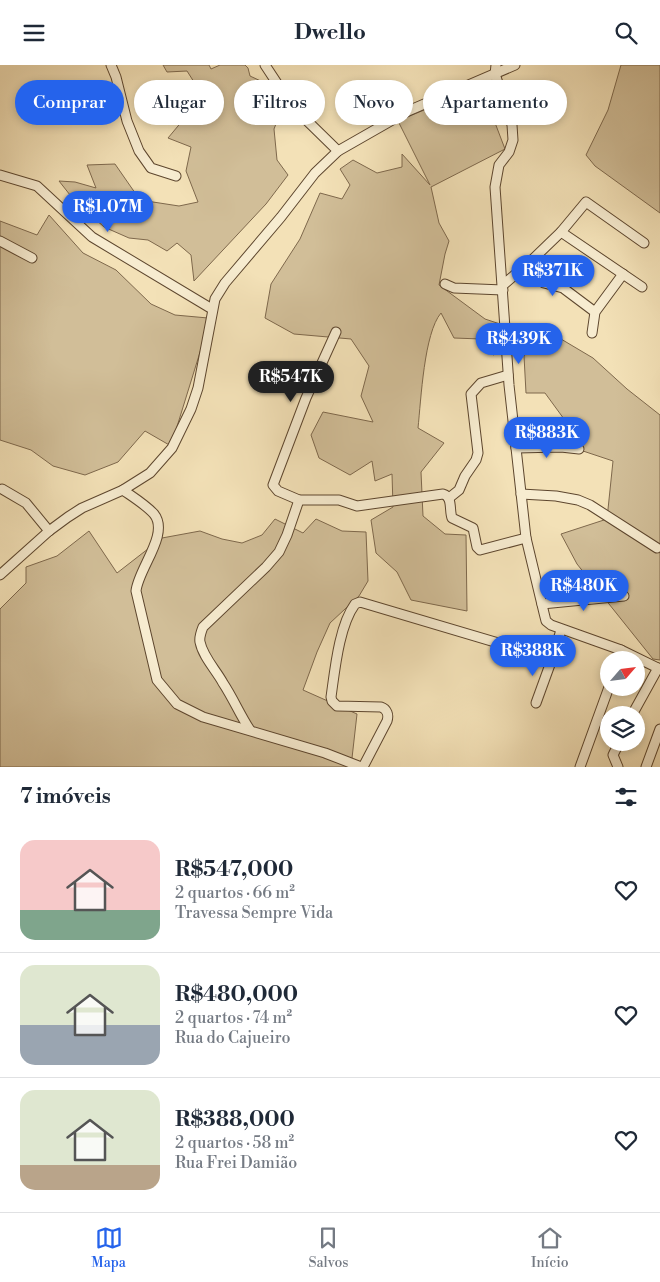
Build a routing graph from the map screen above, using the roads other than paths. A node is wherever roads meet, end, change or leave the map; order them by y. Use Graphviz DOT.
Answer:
graph roads {
  1 [pos="111,65"];
  2 [pos="265,65"];
  3 [pos="515,65"];
  4 [pos="496,69"];
  5 [pos="338,151"];
  6 [pos="0,175"];
  7 [pos="176,176"];
  8 [pos="561,232"];
  9 [pos="0,241"];
  10 [pos="644,243"];
  11 [pos="32,258"];
  12 [pos="522,268"];
  13 [pos="622,274"];
  14 [pos="445,284"];
  15 [pos="642,287"];
  16 [pos="503,288"];
  17 [pos="212,309"];
  18 [pos="595,312"];
  19 [pos="336,332"];
  20 [pos="592,333"];
  21 [pos="508,375"];
  22 [pos="516,448"];
  23 [pos="579,449"];
  24 [pos="2,489"];
  25 [pos="123,490"];
  26 [pos="521,494"];
  27 [pos="449,499"];
  28 [pos="299,500"];
  29 [pos="48,531"];
  30 [pos="526,538"];
  31 [pos="657,548"];
  32 [pos="0,575"];
  33 [pos="624,596"];
  34 [pos="542,604"];
  35 [pos="561,630"];
  36 [pos="621,650"];
  37 [pos="552,659"];
  38 [pos="659,669"];
  39 [pos="606,696"];
  40 [pos="536,703"];
  41 [pos="637,706"];
  42 [pos="660,729"];
  43 [pos="250,730"];
  44 [pos="615,751"];
  45 [pos="362,767"];
  46 [pos="580,767"];
  47 [pos="618,767"];
  48 [pos="646,767"];
  1 -- 7 [label="street"];
  2 -- 5 [label="street"];
  3 -- 4 [label="street"];
  4 -- 5 [label="street"];
  4 -- 16 [label="street"];
  5 -- 17 [label="street"];
  6 -- 17 [label="street"];
  8 -- 10 [label="street"];
  8 -- 12 [label="street"];
  8 -- 13 [label="street"];
  9 -- 11 [label="street"];
  12 -- 16 [label="street"];
  12 -- 18 [label="street"];
  13 -- 15 [label="street"];
  13 -- 18 [label="street"];
  14 -- 16 [label="street"];
  16 -- 21 [label="street"];
  17 -- 25 [label="street"];
  18 -- 20 [label="street"];
  19 -- 28 [label="street"];
  21 -- 22 [label="street"];
  21 -- 27 [label="street"];
  22 -- 23 [label="street"];
  22 -- 26 [label="street"];
  24 -- 29 [label="street"];
  25 -- 29 [label="street"];
  25 -- 43 [label="street"];
  26 -- 30 [label="street"];
  26 -- 31 [label="street"];
  27 -- 28 [label="street"];
  27 -- 30 [label="street"];
  28 -- 43 [label="street"];
  29 -- 32 [label="street"];
  30 -- 34 [label="street"];
  33 -- 34 [label="street"];
  34 -- 35 [label="street"];
  35 -- 36 [label="street"];
  35 -- 37 [label="street"];
  36 -- 38 [label="street"];
  37 -- 40 [label="street"];
  37 -- 45 [label="street"];
  38 -- 41 [label="street"];
  39 -- 46 [label="street"];
  42 -- 48 [label="street"];
  43 -- 45 [label="street"];
  44 -- 47 [label="street"];
}
